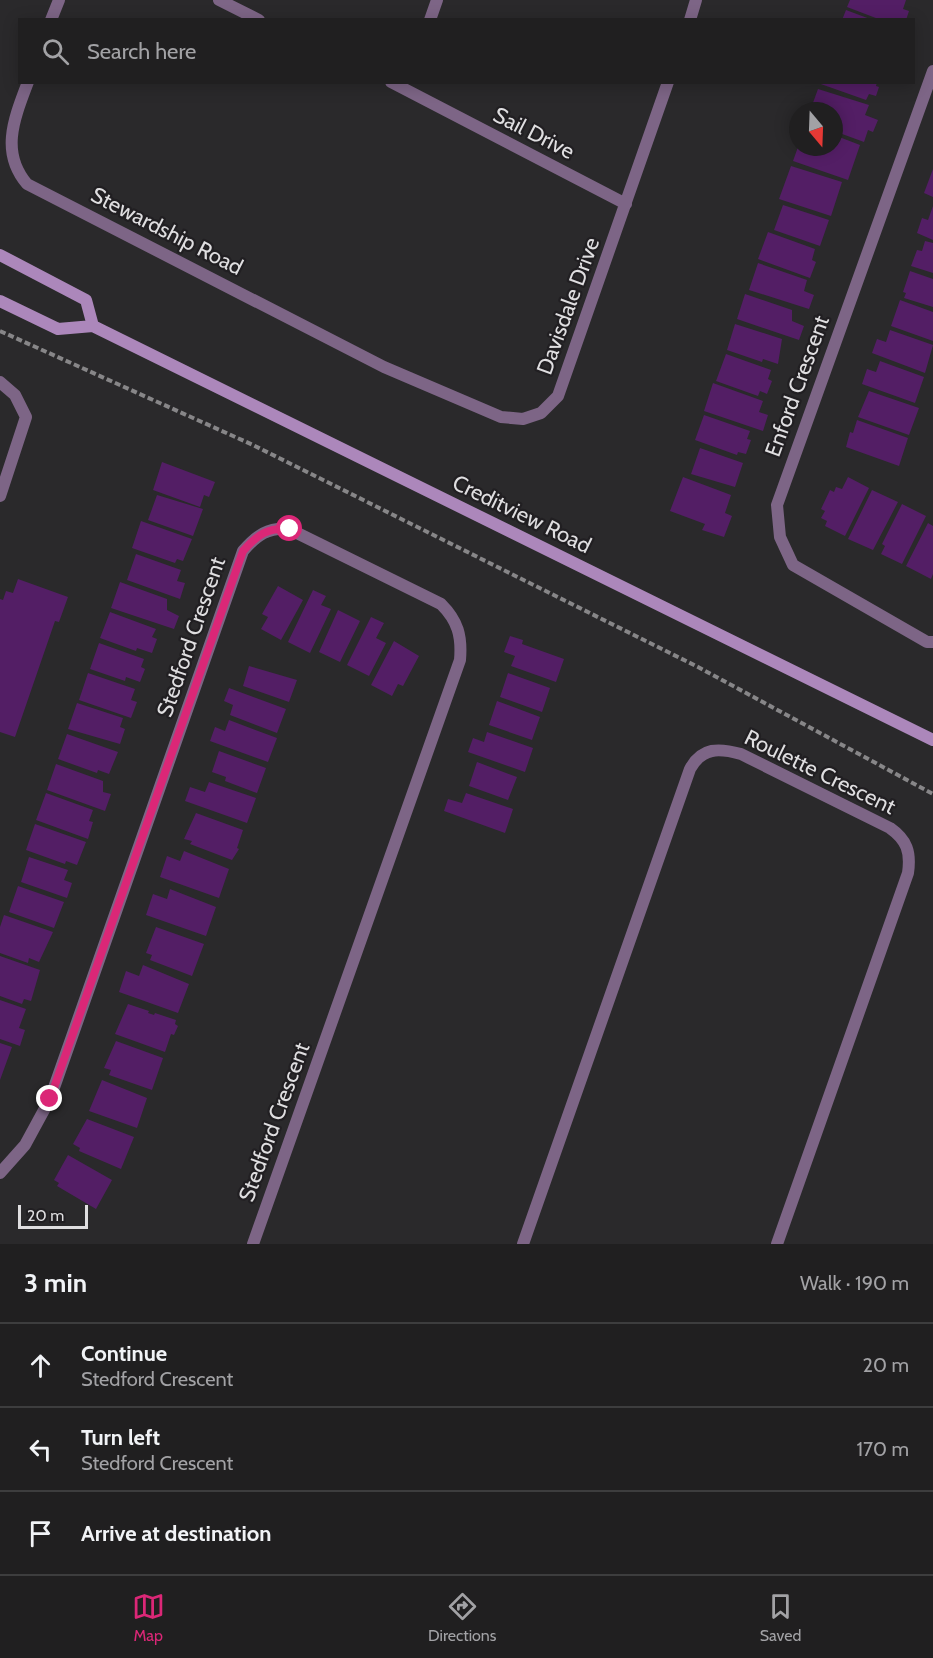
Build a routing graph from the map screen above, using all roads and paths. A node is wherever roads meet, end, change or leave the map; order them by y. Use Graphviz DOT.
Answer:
graph roads {
  1 [pos="58,0"];
  2 [pos="219,0"];
  3 [pos="437,0"];
  4 [pos="696,0"];
  5 [pos="52,18"];
  6 [pos="255,18"];
  7 [pos="431,18"];
  8 [pos="691,18"];
  9 [pos="933,71"];
  10 [pos="27,84"];
  11 [pos="667,84"];
  12 [pos="407,86"];
  13 [pos="626,204"];
  14 [pos="0,255"];
  15 [pos="0,301"];
  16 [pos="93,326"];
  17 [pos="0,331"];
  18 [pos="384,367"];
  19 [pos="0,382"];
  20 [pos="0,496"];
  21 [pos="933,642"];
  22 [pos="933,740"];
  23 [pos="933,794"];
  24 [pos="0,1173"];
  25 [pos="253,1244"];
  26 [pos="523,1244"];
  27 [pos="777,1244"];
  1 -- 5 [label="street"];
  2 -- 6 [label="street"];
  3 -- 7 [label="street"];
  4 -- 8 [label="street"];
  9 -- 21 [label="street, Enford Crescent"];
  10 -- 18 [label="street, Stewardship Road"];
  11 -- 13 [label="street, Davisdale Drive"];
  12 -- 13 [label="street, Sail Drive"];
  13 -- 18 [label="street, Davisdale Drive"];
  14 -- 16 [label="main road"];
  15 -- 16 [label="main road"];
  16 -- 22 [label="main road, Creditview Road"];
  17 -- 23 [label="path"];
  19 -- 20 [label="street"];
  24 -- 25 [label="street, Stedford Crescent"];
  26 -- 27 [label="street, Roulette Crescent"];
}
